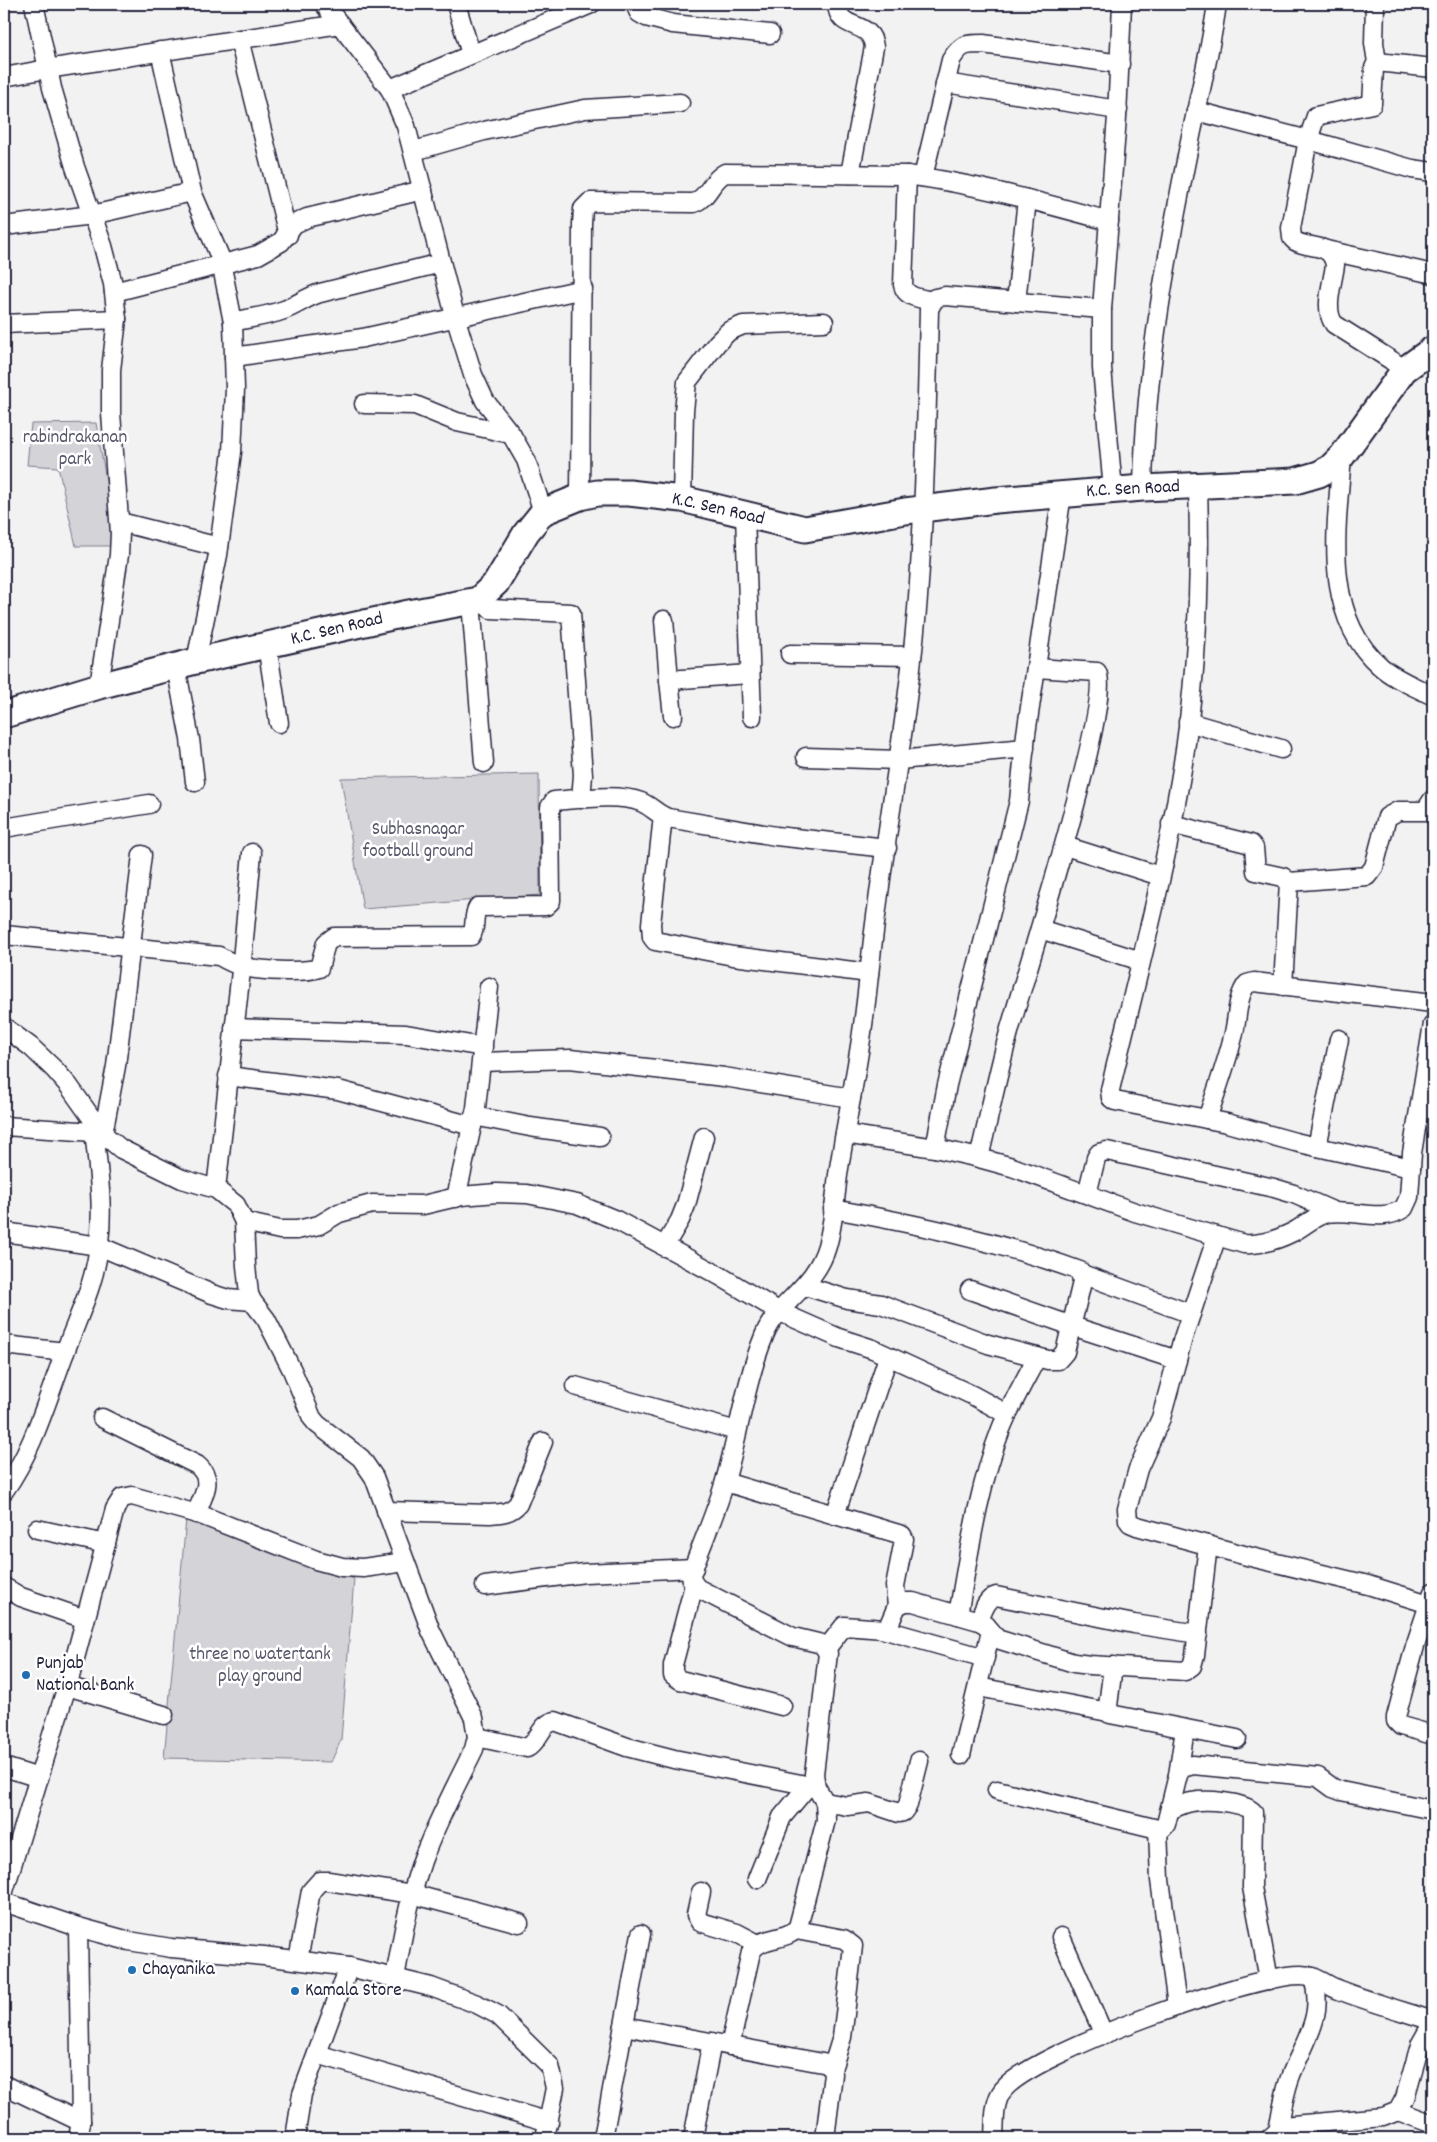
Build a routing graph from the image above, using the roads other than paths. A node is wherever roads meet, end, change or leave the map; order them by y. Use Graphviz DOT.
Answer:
graph roads {
  1 [pos="34,4"];
  2 [pos="324,4"];
  3 [pos="456,4"];
  4 [pos="592,4"];
  5 [pos="635,4"];
  6 [pos="837,4"];
  7 [pos="1122,4"];
  8 [pos="1217,4"];
  9 [pos="1374,4"];
  10 [pos="568,8"];
  11 [pos="340,24"];
  12 [pos="770,34"];
  13 [pos="239,39"];
  14 [pos="160,51"];
  15 [pos="471,54"];
  16 [pos="1376,62"];
  17 [pos="1120,64"];
  18 [pos="1433,68"];
  19 [pos="47,69"];
  20 [pos="4,77"];
  21 [pos="945,83"];
  22 [pos="390,89"];
  23 [pos="680,104"];
  24 [pos="1118,110"];
  25 [pos="1196,111"];
  26 [pos="1308,140"];
  27 [pos="414,151"];
  28 [pos="1433,172"];
  29 [pos="850,174"];
  30 [pos="915,176"];
  31 [pos="423,190"];
  32 [pos="192,192"];
  33 [pos="1027,199"];
  34 [pos="92,214"];
  35 [pos="1109,221"];
  36 [pos="4,226"];
  37 [pos="288,235"];
  38 [pos="1326,250"];
  39 [pos="441,263"];
  40 [pos="222,265"];
  41 [pos="1433,274"];
  42 [pos="582,289"];
  43 [pos="114,292"];
  44 [pos="932,301"];
  45 [pos="1016,302"];
  46 [pos="1102,309"];
  47 [pos="455,316"];
  48 [pos="117,319"];
  49 [pos="232,322"];
  50 [pos="824,322"];
  51 [pos="4,324"];
  52 [pos="1433,349"];
  53 [pos="234,356"];
  54 [pos="1404,370"];
  55 [pos="364,404"];
  56 [pos="511,434"];
  57 [pos="1342,456"];
  58 [pos="1198,487"];
  59 [pos="1143,488"];
  60 [pos="1113,490"];
  61 [pos="1062,494"];
  62 [pos="580,497"];
  63 [pos="682,500"];
  64 [pos="922,508"];
  65 [pos="544,512"];
  66 [pos="745,515"];
  67 [pos="120,522"];
  68 [pos="219,547"];
  69 [pos="474,601"];
  70 [pos="664,620"];
  71 [pos="267,645"];
  72 [pos="790,654"];
  73 [pos="912,656"];
  74 [pos="186,664"];
  75 [pos="1036,668"];
  76 [pos="749,674"];
  77 [pos="669,680"];
  78 [pos="99,686"];
  79 [pos="1433,696"];
  80 [pos="4,715"];
  81 [pos="673,716"];
  82 [pos="752,717"];
  83 [pos="1188,722"];
  84 [pos="279,723"];
  85 [pos="1024,748"];
  86 [pos="1281,749"];
  87 [pos="806,757"];
  88 [pos="899,760"];
  89 [pos="484,763"];
  90 [pos="195,782"];
  91 [pos="580,799"];
  92 [pos="1433,799"];
  93 [pos="148,804"];
  94 [pos="663,816"];
  95 [pos="1171,824"];
  96 [pos="4,828"];
  97 [pos="1065,846"];
  98 [pos="887,848"];
  99 [pos="252,853"];
  100 [pos="142,855"];
  101 [pos="1160,876"];
  102 [pos="1289,882"];
  103 [pos="1040,928"];
  104 [pos="4,935"];
  105 [pos="131,948"];
  106 [pos="1141,961"];
  107 [pos="241,966"];
  108 [pos="869,973"];
  109 [pos="1283,986"];
  110 [pos="489,988"];
  111 [pos="1433,1003"];
  112 [pos="1433,1024"];
  113 [pos="4,1027"];
  114 [pos="234,1028"];
  115 [pos="1339,1039"];
  116 [pos="482,1054"];
  117 [pos="1430,1064"];
  118 [pos="228,1076"];
  119 [pos="851,1098"];
  120 [pos="1207,1119"];
  121 [pos="473,1121"];
  122 [pos="4,1126"];
  123 [pos="97,1129"];
  124 [pos="845,1134"];
  125 [pos="600,1137"];
  126 [pos="704,1137"];
  127 [pos="1317,1147"];
  128 [pos="935,1148"];
  129 [pos="979,1158"];
  130 [pos="1411,1168"];
  131 [pos="216,1188"];
  132 [pos="1087,1194"];
  133 [pos="456,1198"];
  134 [pos="833,1209"];
  135 [pos="1334,1212"];
  136 [pos="244,1222"];
  137 [pos="4,1232"];
  138 [pos="1217,1236"];
  139 [pos="99,1246"];
  140 [pos="664,1247"];
  141 [pos="1082,1274"];
  142 [pos="805,1286"];
  143 [pos="970,1290"];
  144 [pos="252,1301"];
  145 [pos="780,1312"];
  146 [pos="1191,1314"];
  147 [pos="1072,1326"];
  148 [pos="4,1345"];
  149 [pos="65,1352"];
  150 [pos="888,1357"];
  151 [pos="1037,1357"];
  152 [pos="1177,1360"];
  153 [pos="575,1386"];
  154 [pos="1007,1414"];
  155 [pos="102,1418"];
  156 [pos="737,1431"];
  157 [pos="543,1442"];
  158 [pos="725,1482"];
  159 [pos="4,1491"];
  160 [pos="386,1510"];
  161 [pos="196,1514"];
  162 [pos="835,1515"];
  163 [pos="37,1529"];
  164 [pos="106,1544"];
  165 [pos="1208,1545"];
  166 [pos="405,1562"];
  167 [pos="694,1576"];
  168 [pos="485,1586"];
  169 [pos="4,1587"];
  170 [pos="1431,1598"];
  171 [pos="897,1606"];
  172 [pos="958,1615"];
  173 [pos="85,1619"];
  174 [pos="985,1626"];
  175 [pos="882,1629"];
  176 [pos="1198,1634"];
  177 [pos="826,1649"];
  178 [pos="985,1658"];
  179 [pos="1113,1666"];
  180 [pos="67,1686"];
  181 [pos="978,1687"];
  182 [pos="782,1706"];
  183 [pos="1108,1712"];
  184 [pos="164,1715"];
  185 [pos="1185,1729"];
  186 [pos="1433,1735"];
  187 [pos="477,1737"];
  188 [pos="1237,1739"];
  189 [pos="961,1755"];
  190 [pos="919,1761"];
  191 [pos="4,1767"];
  192 [pos="1178,1774"];
  193 [pos="39,1778"];
  194 [pos="812,1786"];
  195 [pos="997,1790"];
  196 [pos="825,1802"];
  197 [pos="1170,1810"];
  198 [pos="1433,1810"];
  199 [pos="1158,1829"];
  200 [pos="757,1879"];
  201 [pos="4,1891"];
  202 [pos="701,1892"];
  203 [pos="412,1894"];
  204 [pos="4,1902"];
  205 [pos="519,1923"];
  206 [pos="78,1927"];
  207 [pos="796,1930"];
  208 [pos="641,1934"];
  209 [pos="1061,1936"];
  210 [pos="758,1944"];
  211 [pos="298,1960"];
  212 [pos="349,1967"];
  213 [pos="1314,1977"];
  214 [pos="395,1978"];
  215 [pos="1269,1980"];
  216 [pos="1177,2006"];
  217 [pos="1433,2021"];
  218 [pos="624,2026"];
  219 [pos="1104,2035"];
  220 [pos="712,2042"];
  221 [pos="730,2046"];
  222 [pos="317,2054"];
  223 [pos="832,2069"];
  224 [pos="4,2085"];
  225 [pos="1398,2111"];
  226 [pos="1433,2124"];
  227 [pos="80,2130"];
  228 [pos="549,2134"];
  229 [pos="1274,2135"];
  230 [pos="295,2138"];
  231 [pos="603,2138"];
  232 [pos="693,2138"];
  233 [pos="824,2138"];
  234 [pos="994,2138"];
  1 -- 19 [label="street"];
  2 -- 11 [label="street"];
  3 -- 15 [label="street"];
  4 -- 10 [label="street"];
  5 -- 12 [label="street"];
  6 -- 29 [label="street"];
  7 -- 17 [label="street"];
  8 -- 25 [label="street"];
  9 -- 16 [label="street"];
  10 -- 15 [label="street"];
  11 -- 13 [label="street"];
  11 -- 22 [label="street"];
  13 -- 14 [label="street"];
  13 -- 37 [label="street"];
  14 -- 19 [label="street"];
  14 -- 32 [label="street"];
  15 -- 22 [label="street"];
  16 -- 18 [label="street"];
  16 -- 26 [label="street"];
  17 -- 21 [label="street"];
  17 -- 24 [label="street"];
  19 -- 20 [label="street"];
  19 -- 34 [label="street"];
  21 -- 24 [label="street"];
  21 -- 30 [label="street"];
  22 -- 27 [label="street"];
  23 -- 27 [label="street"];
  24 -- 35 [label="street"];
  25 -- 26 [label="street"];
  25 -- 59 [label="street"];
  26 -- 28 [label="street"];
  26 -- 38 [label="street"];
  27 -- 31 [label="street"];
  29 -- 30 [label="street"];
  29 -- 42 [label="street"];
  30 -- 33 [label="street"];
  30 -- 44 [label="street"];
  31 -- 37 [label="street"];
  31 -- 39 [label="street"];
  32 -- 34 [label="street"];
  32 -- 40 [label="street"];
  33 -- 35 [label="street"];
  33 -- 45 [label="street"];
  34 -- 36 [label="street"];
  34 -- 43 [label="street"];
  35 -- 46 [label="street"];
  37 -- 40 [label="street"];
  38 -- 41 [label="street"];
  38 -- 54 [label="street"];
  39 -- 47 [label="street"];
  39 -- 49 [label="street"];
  40 -- 43 [label="street"];
  40 -- 49 [label="street"];
  42 -- 47 [label="street"];
  42 -- 62 [label="street"];
  43 -- 48 [label="street"];
  44 -- 45 [label="street"];
  44 -- 64 [label="street"];
  45 -- 46 [label="street"];
  46 -- 60 [label="street"];
  47 -- 53 [label="street"];
  47 -- 56 [label="street"];
  48 -- 51 [label="street"];
  48 -- 67 [label="street"];
  49 -- 53 [label="street"];
  50 -- 63 [label="street"];
  52 -- 54 [label="street, K.C. Sen Road"];
  53 -- 68 [label="street"];
  54 -- 57 [label="street, K.C. Sen Road"];
  55 -- 56 [label="street"];
  56 -- 65 [label="street"];
  57 -- 58 [label="street, K.C. Sen Road"];
  57 -- 79 [label="street"];
  58 -- 59 [label="street, K.C. Sen Road"];
  58 -- 83 [label="street"];
  59 -- 60 [label="street, K.C. Sen Road"];
  60 -- 61 [label="street, K.C. Sen Road"];
  61 -- 64 [label="street, K.C. Sen Road"];
  61 -- 75 [label="street"];
  62 -- 63 [label="street, K.C. Sen Road"];
  62 -- 65 [label="street, K.C. Sen Road"];
  63 -- 66 [label="street, K.C. Sen Road"];
  64 -- 66 [label="street, K.C. Sen Road"];
  64 -- 73 [label="street"];
  65 -- 69 [label="street, K.C. Sen Road"];
  66 -- 76 [label="street"];
  67 -- 68 [label="street"];
  67 -- 78 [label="street"];
  68 -- 74 [label="street"];
  69 -- 71 [label="street, K.C. Sen Road"];
  69 -- 89 [label="street"];
  69 -- 91 [label="street"];
  70 -- 77 [label="street"];
  71 -- 74 [label="street, K.C. Sen Road"];
  71 -- 84 [label="street"];
  72 -- 73 [label="street"];
  73 -- 88 [label="street"];
  74 -- 78 [label="street, K.C. Sen Road"];
  74 -- 90 [label="street"];
  75 -- 85 [label="street"];
  75 -- 97 [label="street"];
  76 -- 77 [label="street"];
  76 -- 82 [label="street"];
  77 -- 81 [label="street"];
  78 -- 80 [label="street, K.C. Sen Road"];
  83 -- 86 [label="street"];
  83 -- 95 [label="street"];
  85 -- 88 [label="street"];
  85 -- 128 [label="street"];
  87 -- 88 [label="street"];
  88 -- 98 [label="street"];
  91 -- 94 [label="street"];
  91 -- 107 [label="street"];
  92 -- 102 [label="street"];
  93 -- 96 [label="street"];
  94 -- 98 [label="street"];
  94 -- 108 [label="street"];
  95 -- 101 [label="street"];
  95 -- 102 [label="street"];
  97 -- 101 [label="street"];
  97 -- 103 [label="street"];
  98 -- 108 [label="street"];
  99 -- 107 [label="street"];
  100 -- 105 [label="street"];
  101 -- 106 [label="street"];
  102 -- 109 [label="street"];
  103 -- 106 [label="street"];
  103 -- 129 [label="street"];
  104 -- 105 [label="street"];
  105 -- 107 [label="street"];
  105 -- 123 [label="street"];
  106 -- 120 [label="street"];
  107 -- 114 [label="street"];
  108 -- 119 [label="street"];
  109 -- 111 [label="street"];
  109 -- 120 [label="street"];
  110 -- 116 [label="street"];
  112 -- 117 [label="street"];
  113 -- 123 [label="street"];
  114 -- 116 [label="street"];
  114 -- 118 [label="street"];
  115 -- 127 [label="street"];
  116 -- 119 [label="street"];
  116 -- 121 [label="street"];
  117 -- 130 [label="street"];
  118 -- 121 [label="street"];
  118 -- 131 [label="street"];
  119 -- 124 [label="street"];
  120 -- 127 [label="street"];
  121 -- 125 [label="street"];
  121 -- 133 [label="street"];
  122 -- 123 [label="street"];
  123 -- 131 [label="street"];
  123 -- 139 [label="street"];
  124 -- 128 [label="street"];
  124 -- 134 [label="street"];
  126 -- 140 [label="street"];
  127 -- 130 [label="street"];
  128 -- 129 [label="street"];
  129 -- 132 [label="street"];
  130 -- 135 [label="street"];
  131 -- 136 [label="street"];
  132 -- 135 [label="street"];
  132 -- 138 [label="street"];
  133 -- 136 [label="street"];
  133 -- 140 [label="street"];
  134 -- 141 [label="street"];
  134 -- 142 [label="street"];
  135 -- 138 [label="street"];
  136 -- 144 [label="street"];
  137 -- 139 [label="street"];
  138 -- 146 [label="street"];
  139 -- 144 [label="street"];
  139 -- 149 [label="street"];
  140 -- 145 [label="street"];
  141 -- 146 [label="street"];
  141 -- 147 [label="street"];
  142 -- 145 [label="street"];
  142 -- 151 [label="street"];
  143 -- 147 [label="street"];
  144 -- 160 [label="street"];
  145 -- 150 [label="street"];
  145 -- 156 [label="street"];
  146 -- 152 [label="street"];
  147 -- 151 [label="street"];
  147 -- 152 [label="street"];
  148 -- 149 [label="street"];
  149 -- 159 [label="street"];
  150 -- 154 [label="street"];
  150 -- 162 [label="street"];
  151 -- 154 [label="street"];
  152 -- 165 [label="street"];
  153 -- 156 [label="street"];
  154 -- 172 [label="street"];
  155 -- 161 [label="street"];
  156 -- 158 [label="street"];
  157 -- 160 [label="street"];
  158 -- 162 [label="street"];
  158 -- 167 [label="street"];
  160 -- 166 [label="street"];
  161 -- 164 [label="street"];
  161 -- 166 [label="street"];
  162 -- 171 [label="street"];
  163 -- 164 [label="street"];
  164 -- 173 [label="street"];
  165 -- 170 [label="street"];
  165 -- 176 [label="street"];
  166 -- 187 [label="street"];
  167 -- 168 [label="street"];
  167 -- 177 [label="street"];
  167 -- 182 [label="street"];
  169 -- 173 [label="street"];
  170 -- 186 [label="street"];
  171 -- 172 [label="street"];
  171 -- 175 [label="street"];
  172 -- 174 [label="street"];
  173 -- 180 [label="street"];
  174 -- 176 [label="street"];
  174 -- 178 [label="street"];
  174 -- 179 [label="street"];
  175 -- 177 [label="street"];
  175 -- 178 [label="street"];
  176 -- 179 [label="street"];
  177 -- 194 [label="street"];
  178 -- 181 [label="street"];
  179 -- 183 [label="street"];
  180 -- 184 [label="street"];
  180 -- 193 [label="street"];
  181 -- 183 [label="street"];
  181 -- 189 [label="street"];
  183 -- 185 [label="street"];
  185 -- 188 [label="street"];
  185 -- 192 [label="street"];
  187 -- 194 [label="street"];
  187 -- 203 [label="street"];
  190 -- 196 [label="street"];
  191 -- 193 [label="street"];
  192 -- 197 [label="street"];
  192 -- 198 [label="street"];
  193 -- 201 [label="street"];
  194 -- 196 [label="street"];
  194 -- 200 [label="street"];
  195 -- 199 [label="street"];
  196 -- 207 [label="street"];
  197 -- 199 [label="street"];
  197 -- 215 [label="street"];
  199 -- 216 [label="street"];
  202 -- 210 [label="street"];
  203 -- 205 [label="street"];
  203 -- 211 [label="street"];
  203 -- 214 [label="street"];
  204 -- 206 [label="street"];
  206 -- 211 [label="street"];
  206 -- 227 [label="street"];
  207 -- 210 [label="street"];
  207 -- 223 [label="street"];
  208 -- 218 [label="street"];
  209 -- 219 [label="street"];
  210 -- 221 [label="street"];
  211 -- 212 [label="street"];
  212 -- 214 [label="street"];
  212 -- 222 [label="street"];
  213 -- 215 [label="street"];
  213 -- 217 [label="street"];
  213 -- 229 [label="street"];
  214 -- 228 [label="street"];
  215 -- 216 [label="street"];
  216 -- 219 [label="street"];
  217 -- 225 [label="street"];
  218 -- 220 [label="street"];
  218 -- 231 [label="street"];
  219 -- 234 [label="street"];
  220 -- 221 [label="street"];
  220 -- 232 [label="street"];
  221 -- 223 [label="street"];
  222 -- 228 [label="street"];
  222 -- 230 [label="street"];
  223 -- 233 [label="street"];
  224 -- 227 [label="street"];
  225 -- 226 [label="street"];
  225 -- 229 [label="street"];
}
